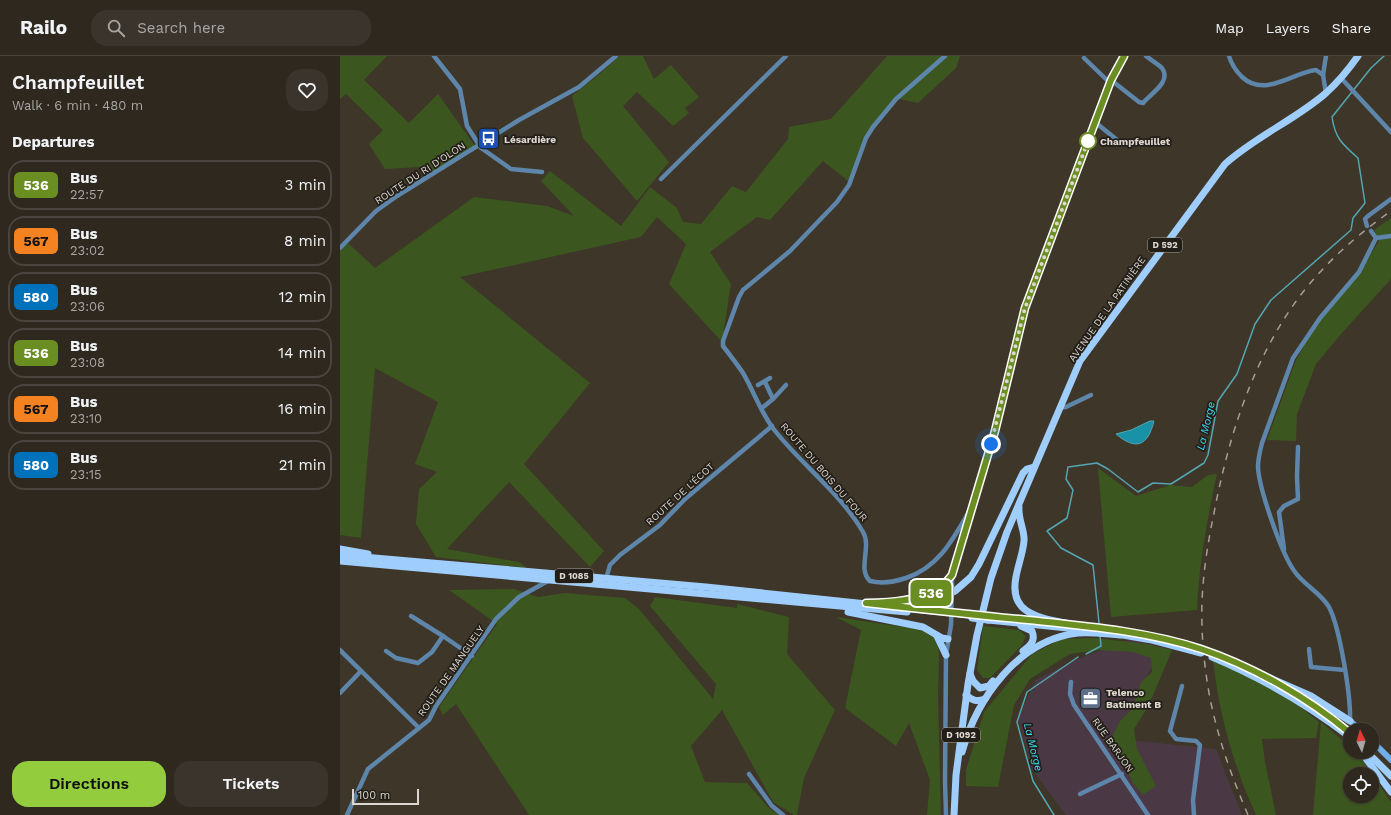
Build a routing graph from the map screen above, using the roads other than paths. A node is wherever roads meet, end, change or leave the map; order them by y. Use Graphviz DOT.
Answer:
graph roads {
  1 [pos="434,56"];
  2 [pos="616,56"];
  3 [pos="786,56"];
  4 [pos="945,56"];
  5 [pos="1124,56"];
  6 [pos="1146,56"];
  7 [pos="1229,56"];
  8 [pos="1326,56"];
  9 [pos="1358,56"];
  10 [pos="1084,58"];
  11 [pos="1323,75"];
  12 [pos="1341,78"];
  13 [pos="1110,81"];
  14 [pos="1326,93"];
  15 [pos="1095,122"];
  16 [pos="1391,132"];
  17 [pos="1122,144"];
  18 [pos="480,145"];
  19 [pos="542,172"];
  20 [pos="661,179"];
  21 [pos="1391,199"];
  22 [pos="1367,226"];
  23 [pos="1371,231"];
  24 [pos="1391,236"];
  25 [pos="1376,238"];
  26 [pos="340,248"];
  27 [pos="770,378"];
  28 [pos="765,382"];
  29 [pos="758,385"];
  30 [pos="786,385"];
  31 [pos="1091,395"];
  32 [pos="773,399"];
  33 [pos="762,408"];
  34 [pos="1059,408"];
  35 [pos="772,426"];
  36 [pos="1298,447"];
  37 [pos="1034,467"];
  38 [pos="1020,502"];
  39 [pos="972,508"];
  40 [pos="1007,532"];
  41 [pos="1023,535"];
  42 [pos="340,549"];
  43 [pos="1283,550"];
  44 [pos="340,555"];
  45 [pos="379,559"];
  46 [pos="340,561"];
  47 [pos="952,575"];
  48 [pos="606,579"];
  49 [pos="548,580"];
  50 [pos="866,603"];
  51 [pos="884,603"];
  52 [pos="805,604"];
  53 [pos="412,616"];
  54 [pos="972,616"];
  55 [pos="986,616"];
  56 [pos="1074,625"];
  57 [pos="936,634"];
  58 [pos="1120,635"];
  59 [pos="443,636"];
  60 [pos="948,639"];
  61 [pos="1309,649"];
  62 [pos="340,650"];
  63 [pos="386,651"];
  64 [pos="1201,651"];
  65 [pos="946,655"];
  66 [pos="1212,655"];
  67 [pos="472,656"];
  68 [pos="1245,667"];
  69 [pos="1344,670"];
  70 [pos="361,671"];
  71 [pos="970,674"];
  72 [pos="1071,682"];
  73 [pos="1182,686"];
  74 [pos="340,693"];
  75 [pos="966,695"];
  76 [pos="985,699"];
  77 [pos="1320,714"];
  78 [pos="1350,720"];
  79 [pos="1353,723"];
  80 [pos="419,728"];
  81 [pos="1343,728"];
  82 [pos="1343,732"];
  83 [pos="1343,734"];
  84 [pos="1379,748"];
  85 [pos="1366,759"];
  86 [pos="1374,759"];
  87 [pos="1379,759"];
  88 [pos="1391,760"];
  89 [pos="1391,771"];
  90 [pos="750,774"];
  91 [pos="1122,774"];
  92 [pos="956,775"];
  93 [pos="1391,776"];
  94 [pos="1391,792"];
  95 [pos="1080,794"];
  96 [pos="347,815"];
  97 [pos="783,815"];
  98 [pos="946,815"];
  99 [pos="954,815"];
  100 [pos="1148,815"];
  101 [pos="1194,815"];
  1 -- 18 [label="street"];
  2 -- 18 [label="street, ROUTE DU RI D'OLON"];
  3 -- 20 [label="street"];
  4 -- 33 [label="street, ROUTE DU BOIS DU FOUR"];
  5 -- 13 [label="street"];
  6 -- 13 [label="street"];
  7 -- 11 [label="street"];
  8 -- 11 [label="street"];
  9 -- 12 [label="main road, D 592"];
  10 -- 13 [label="street"];
  11 -- 14 [label="street"];
  12 -- 14 [label="main road, D 592"];
  12 -- 16 [label="street"];
  13 -- 15 [label="street"];
  14 -- 34 [label="main road, AVENUE DE LA PATINIÈRE / D 592"];
  15 -- 17 [label="street"];
  15 -- 39 [label="street"];
  18 -- 19 [label="street"];
  18 -- 26 [label="street, ROUTE DU RI D'OLON"];
  21 -- 22 [label="street"];
  23 -- 25 [label="street"];
  24 -- 25 [label="street"];
  25 -- 43 [label="street"];
  27 -- 28 [label="street"];
  28 -- 29 [label="street"];
  28 -- 32 [label="street"];
  30 -- 32 [label="street"];
  31 -- 34 [label="street"];
  32 -- 33 [label="street"];
  33 -- 35 [label="street, ROUTE DU BOIS DU FOUR"];
  34 -- 37 [label="main road, AVENUE DE LA PATINIÈRE / D 592"];
  35 -- 39 [label="street, ROUTE DU BOIS DU FOUR"];
  35 -- 48 [label="street, ROUTE DE L'ÉCOT"];
  36 -- 43 [label="street"];
  37 -- 38 [label="main road, AVENUE DE LA PATINIÈRE / D 592"];
  37 -- 51 [label="main road"];
  38 -- 40 [label="main road, AVENUE DE LA PATINIÈRE / D 592"];
  38 -- 41 [label="main road"];
  39 -- 47 [label="street"];
  40 -- 41 [label="main road"];
  40 -- 55 [label="main road, D 592"];
  41 -- 56 [label="main road"];
  42 -- 45 [label="main road"];
  43 -- 69 [label="street"];
  44 -- 45 [label="main road, D 1085"];
  45 -- 48 [label="main road, D 1085"];
  46 -- 49 [label="main road, D 1085"];
  47 -- 51 [label="main road"];
  47 -- 60 [label="street, bridge"];
  48 -- 50 [label="main road, D 1085"];
  49 -- 52 [label="main road, D 1085"];
  49 -- 67 [label="street, ROUTE DE MANGUELY"];
  50 -- 51 [label="main road"];
  50 -- 54 [label="main road, D 1085"];
  52 -- 54 [label="main road, D 1085"];
  52 -- 57 [label="main road"];
  53 -- 59 [label="street"];
  54 -- 55 [label="main road, D 1085"];
  55 -- 56 [label="main road, D 1085"];
  55 -- 58 [label="main road, D 1085"];
  55 -- 71 [label="main road, D 1092"];
  55 -- 71 [label="main road"];
  56 -- 64 [label="main road, D 1085"];
  57 -- 60 [label="main road"];
  57 -- 65 [label="main road"];
  58 -- 64 [label="main road, D 1085"];
  58 -- 76 [label="main road"];
  59 -- 63 [label="street"];
  59 -- 67 [label="street"];
  60 -- 65 [label="street"];
  61 -- 69 [label="street"];
  62 -- 70 [label="street"];
  64 -- 66 [label="main road, D 1085, bridge"];
  65 -- 98 [label="street"];
  66 -- 68 [label="main road, D 1085"];
  66 -- 77 [label="main road, D 1085"];
  67 -- 80 [label="street, ROUTE DE MANGUELY"];
  68 -- 78 [label="main road"];
  68 -- 81 [label="main road, D 1085"];
  69 -- 78 [label="street"];
  70 -- 74 [label="street"];
  70 -- 80 [label="street"];
  71 -- 75 [label="main road, D 1092"];
  72 -- 91 [label="street, RUE BARJON"];
  73 -- 101 [label="street"];
  75 -- 76 [label="main road"];
  75 -- 92 [label="main road, D 1092"];
  76 -- 92 [label="main road"];
  77 -- 82 [label="main road, D 1085"];
  77 -- 83 [label="main road"];
  78 -- 79 [label="street"];
  80 -- 96 [label="street, ROUTE DE MANGUELY"];
  84 -- 88 [label="street"];
  85 -- 94 [label="main road"];
  86 -- 93 [label="main road"];
  87 -- 89 [label="main road"];
  90 -- 97 [label="street"];
  91 -- 95 [label="street"];
  91 -- 100 [label="street, RUE BARJON"];
  92 -- 99 [label="main road, D 1092"];
}
